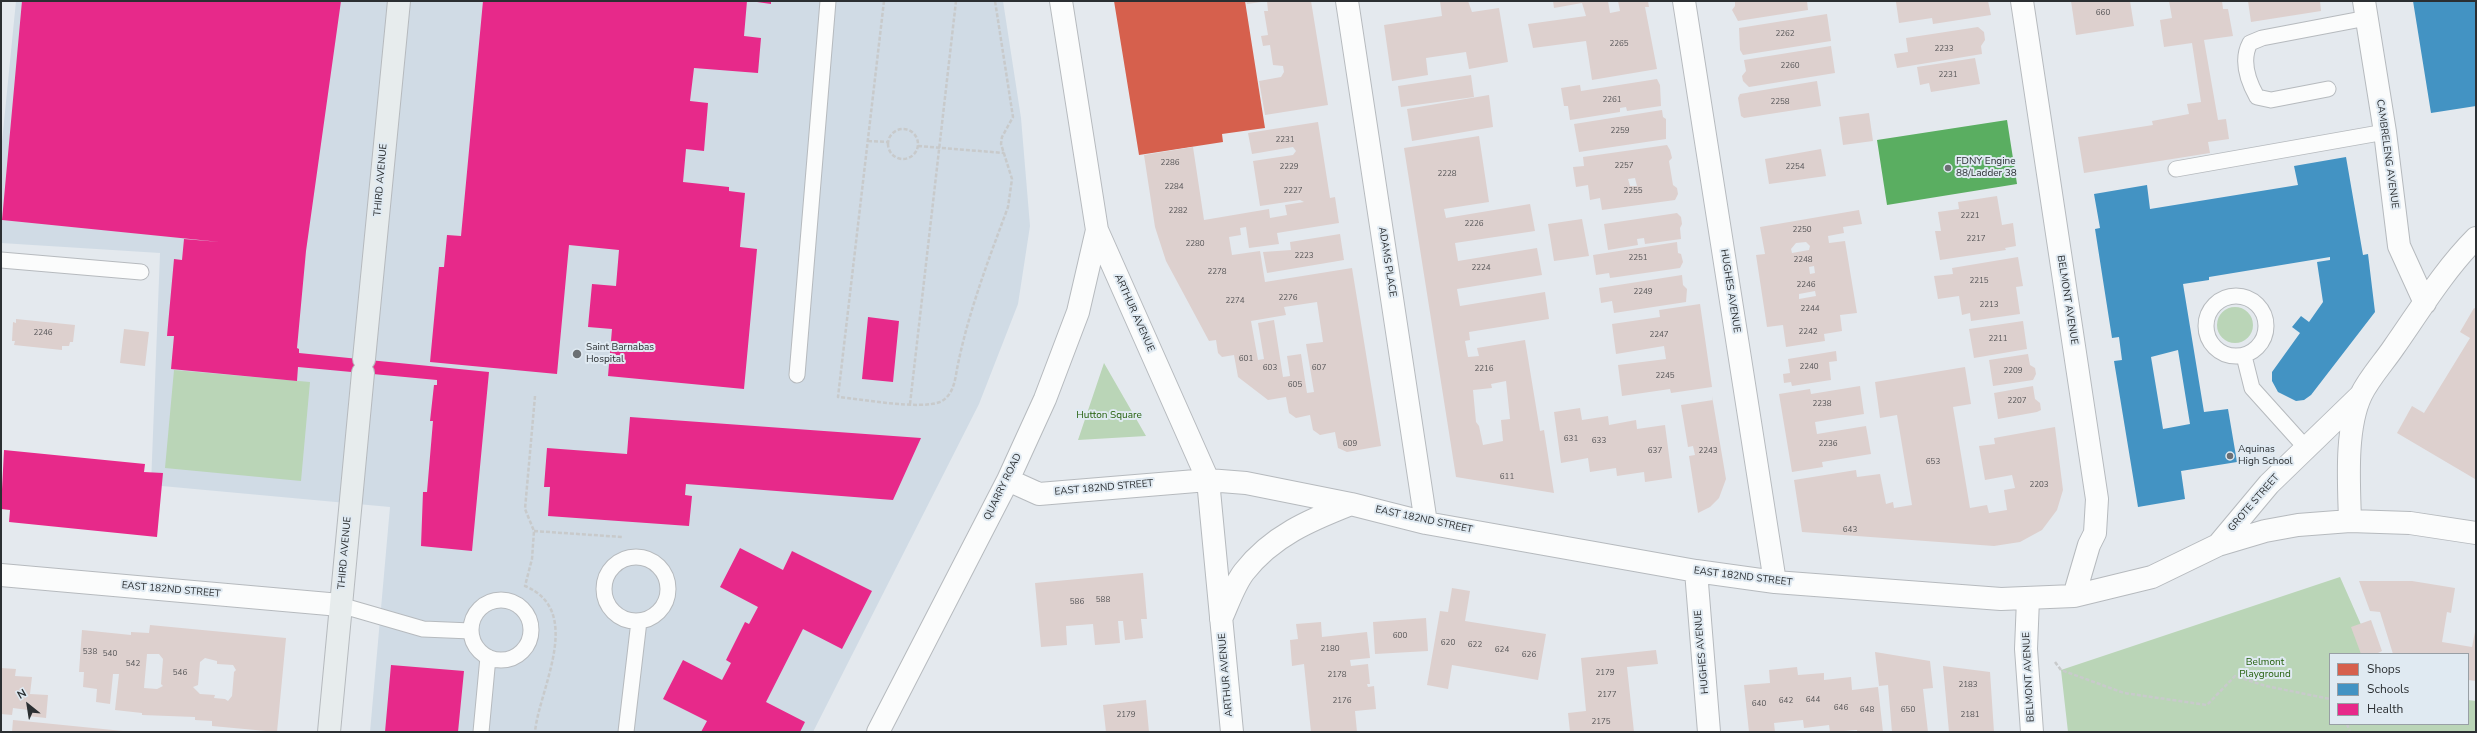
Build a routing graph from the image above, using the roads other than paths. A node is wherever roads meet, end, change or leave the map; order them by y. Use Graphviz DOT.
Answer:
graph roads {
  1 [pos="399,1"];
  2 [pos="828,1"];
  3 [pos="1061,1"];
  4 [pos="1347,1"];
  5 [pos="1684,1"];
  6 [pos="2022,1"];
  7 [pos="2365,10"];
  8 [pos="2328,90"];
  9 [pos="2385,132"];
  10 [pos="2176,169"];
  11 [pos="1097,230"];
  12 [pos="2476,238"];
  13 [pos="1,260"];
  14 [pos="141,272"];
  15 [pos="2425,303"];
  16 [pos="2244,356"];
  17 [pos="797,375"];
  18 [pos="2361,395"];
  19 [pos="2306,448"];
  20 [pos="1008,480"];
  21 [pos="1208,480"];
  22 [pos="1351,504"];
  23 [pos="2350,521"];
  24 [pos="1426,523"];
  25 [pos="2476,534"];
  26 [pos="2218,545"];
  27 [pos="1696,571"];
  28 [pos="1,575"];
  29 [pos="1775,582"];
  30 [pos="2074,596"];
  31 [pos="2028,599"];
  32 [pos="340,605"];
  33 [pos="1221,619"];
  34 [pos="639,621"];
  35 [pos="471,631"];
  36 [pos="488,657"];
  37 [pos="891,706"];
  38 [pos="329,732"];
  39 [pos="481,732"];
  40 [pos="626,732"];
  41 [pos="878,732"];
  42 [pos="892,732"];
  43 [pos="1232,732"];
  44 [pos="1709,732"];
  45 [pos="2032,732"];
  1 -- 32 [label="main road, THIRD AVENUE"];
  2 -- 17 [label="lane"];
  3 -- 11 [label="street, ARTHUR AVENUE"];
  4 -- 24 [label="street, ADAMS PLACE"];
  5 -- 29 [label="street, HUGHES AVENUE"];
  6 -- 30 [label="street, BELMONT AVENUE"];
  7 -- 8 [label="lane"];
  7 -- 9 [label="street, CAMBRELENG AVENUE"];
  9 -- 10 [label="lane"];
  9 -- 15 [label="street, CAMBRELENG AVENUE"];
  11 -- 20 [label="street, QUARRY ROAD"];
  11 -- 21 [label="street, ARTHUR AVENUE"];
  12 -- 15 [label="street, GROTE STREET"];
  13 -- 14 [label="lane"];
  15 -- 18 [label="street, GROTE STREET"];
  16 -- 16 [label="lane"];
  16 -- 19 [label="lane"];
  18 -- 19 [label="street, GROTE STREET"];
  18 -- 23 [label="street, GROTE STREET"];
  19 -- 26 [label="street, GROTE STREET"];
  20 -- 21 [label="street, EAST 182ND STREET"];
  20 -- 37 [label="street, QUARRY ROAD"];
  21 -- 22 [label="street, EAST 182ND STREET"];
  21 -- 33 [label="street, ARTHUR AVENUE"];
  22 -- 24 [label="street, EAST 182ND STREET"];
  22 -- 33 [label="street, ARTHUR AVENUE"];
  23 -- 25 [label="street, EAST 182ND STREET"];
  23 -- 26 [label="street, EAST 182ND STREET"];
  24 -- 27 [label="street, EAST 182ND STREET"];
  26 -- 30 [label="street, EAST 182ND STREET"];
  27 -- 29 [label="street, EAST 182ND STREET"];
  27 -- 44 [label="street, HUGHES AVENUE"];
  28 -- 32 [label="street, EAST 182ND STREET"];
  29 -- 31 [label="street, EAST 182ND STREET"];
  30 -- 31 [label="street, EAST 182ND STREET"];
  31 -- 45 [label="street, BELMONT AVENUE"];
  32 -- 35 [label="lane"];
  32 -- 38 [label="main road, THIRD AVENUE"];
  33 -- 43 [label="street, ARTHUR AVENUE"];
  34 -- 34 [label="lane"];
  34 -- 40 [label="lane"];
  35 -- 36 [label="lane"];
  35 -- 36 [label="lane"];
  36 -- 39 [label="lane"];
  37 -- 41 [label="street, QUARRY ROAD"];
  37 -- 42 [label="street"];
}
